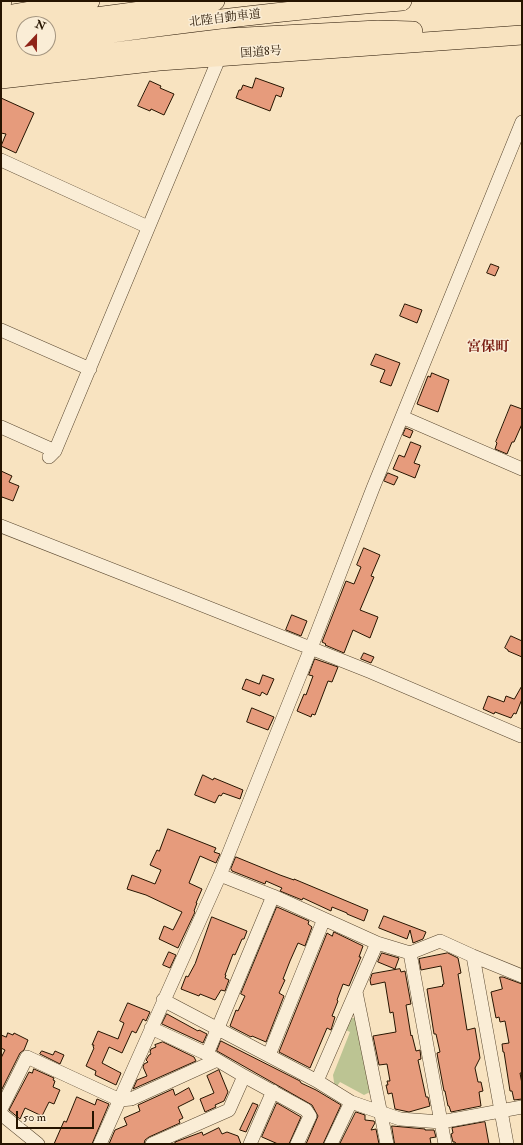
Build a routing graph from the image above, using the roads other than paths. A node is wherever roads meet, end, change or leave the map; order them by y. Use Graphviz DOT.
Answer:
graph roads {
  1 [pos="90,1"];
  2 [pos="216,1"];
  3 [pos="402,1"];
  4 [pos="1,16"];
  5 [pos="56,22"];
  6 [pos="16,28"];
  7 [pos="1,30"];
  8 [pos="522,32"];
  9 [pos="522,35"];
  10 [pos="56,41"];
  11 [pos="16,46"];
  12 [pos="1,49"];
  13 [pos="220,56"];
  14 [pos="1,66"];
  15 [pos="1,79"];
  16 [pos="522,122"];
  17 [pos="1,160"];
  18 [pos="148,227"];
  19 [pos="1,330"];
  20 [pos="90,369"];
  21 [pos="402,417"];
  22 [pos="1,427"];
  23 [pos="522,469"];
  24 [pos="1,526"];
  25 [pos="311,648"];
  26 [pos="521,736"];
  27 [pos="220,875"];
  28 [pos="273,896"];
  29 [pos="324,919"];
  30 [pos="377,943"];
  31 [pos="410,954"];
  32 [pos="473,956"];
  33 [pos="522,976"];
  34 [pos="356,992"];
  35 [pos="163,1000"];
  36 [pos="151,1028"];
  37 [pos="218,1028"];
  38 [pos="269,1055"];
  39 [pos="212,1057"];
  40 [pos="244,1076"];
  41 [pos="317,1081"];
  42 [pos="273,1091"];
  43 [pos="120,1100"];
  44 [pos="351,1102"];
  45 [pos="522,1107"];
  46 [pos="1,1109"];
  47 [pos="501,1110"];
  48 [pos="381,1113"];
  49 [pos="1,1114"];
  50 [pos="441,1122"];
  51 [pos="38,1144"];
  52 [pos="100,1144"];
  53 [pos="152,1144"];
  54 [pos="250,1144"];
  55 [pos="297,1144"];
  56 [pos="331,1144"];
  57 [pos="386,1144"];
  58 [pos="445,1144"];
  59 [pos="507,1144"];
  1 -- 4 [label="highway"];
  2 -- 5 [label="highway, 北陸自動車道"];
  3 -- 10 [label="highway, 北陸自動車道"];
  6 -- 7 [label="highway"];
  8 -- 14 [label="highway"];
  9 -- 13 [label="highway, 国道8号"];
  11 -- 12 [label="highway"];
  13 -- 15 [label="highway, 国道8号"];
  13 -- 18 [label="street"];
  16 -- 21 [label="street"];
  17 -- 18 [label="street"];
  18 -- 20 [label="street"];
  19 -- 20 [label="street"];
  20 -- 22 [label="street"];
  21 -- 23 [label="street"];
  21 -- 25 [label="street"];
  24 -- 25 [label="street"];
  25 -- 26 [label="street"];
  25 -- 27 [label="street"];
  27 -- 28 [label="street"];
  27 -- 35 [label="street"];
  28 -- 29 [label="street"];
  28 -- 37 [label="street"];
  29 -- 30 [label="street"];
  29 -- 38 [label="street"];
  30 -- 31 [label="street"];
  30 -- 34 [label="street"];
  31 -- 32 [label="street"];
  31 -- 50 [label="street"];
  32 -- 33 [label="street"];
  32 -- 47 [label="street"];
  34 -- 41 [label="street"];
  34 -- 48 [label="street"];
  35 -- 36 [label="street"];
  35 -- 37 [label="street"];
  36 -- 39 [label="street"];
  36 -- 43 [label="street"];
  37 -- 38 [label="street"];
  37 -- 39 [label="street"];
  38 -- 41 [label="street"];
  39 -- 40 [label="street"];
  39 -- 43 [label="street"];
  40 -- 42 [label="street"];
  40 -- 53 [label="street"];
  41 -- 44 [label="street"];
  42 -- 54 [label="street"];
  42 -- 55 [label="street"];
  43 -- 46 [label="street"];
  43 -- 52 [label="street"];
  44 -- 48 [label="street"];
  44 -- 56 [label="street"];
  45 -- 47 [label="street"];
  47 -- 50 [label="street"];
  47 -- 59 [label="street"];
  48 -- 50 [label="street"];
  48 -- 57 [label="street"];
  49 -- 51 [label="street"];
  50 -- 58 [label="street"];
}
